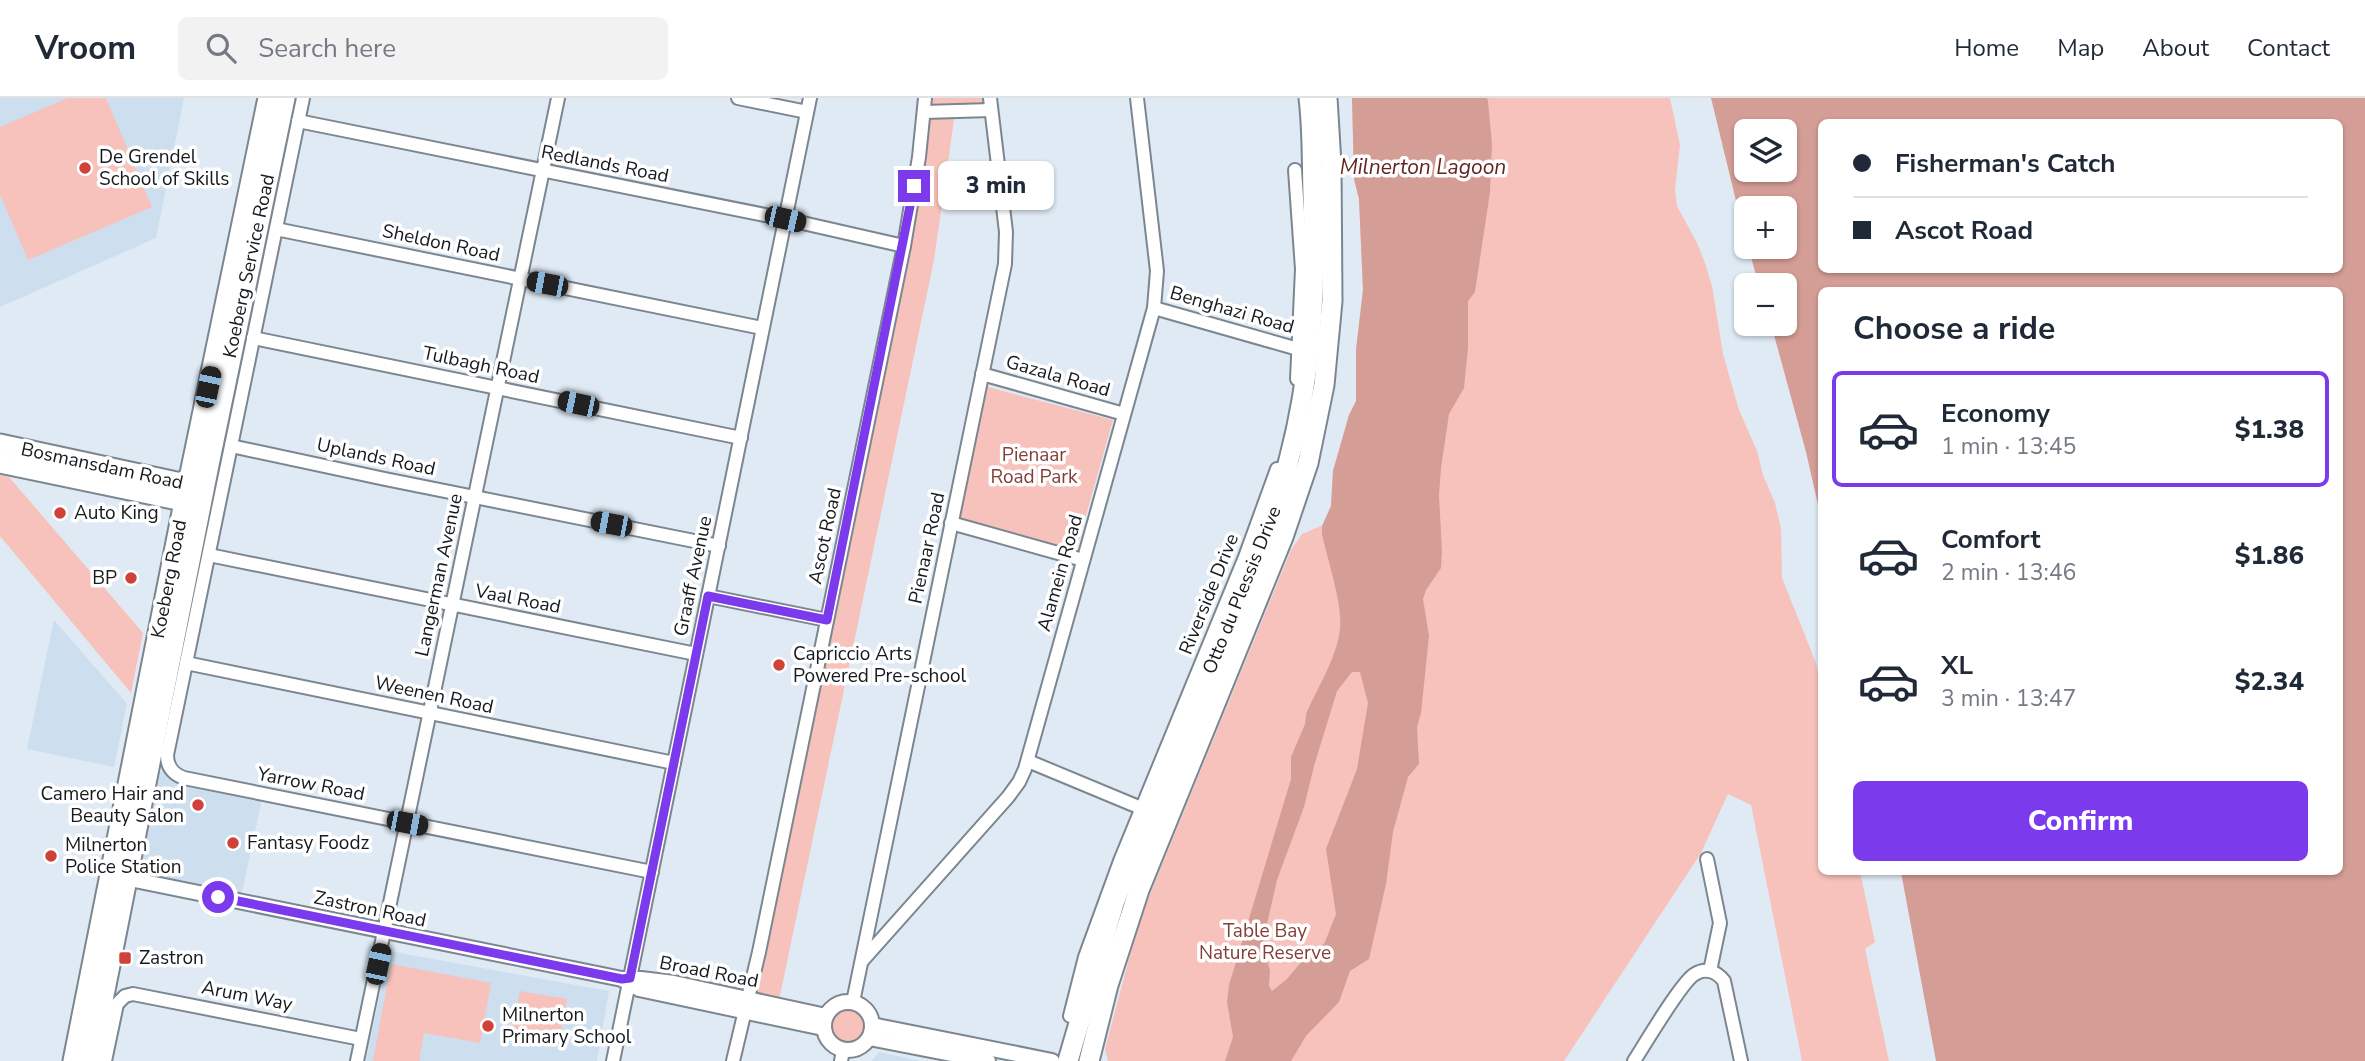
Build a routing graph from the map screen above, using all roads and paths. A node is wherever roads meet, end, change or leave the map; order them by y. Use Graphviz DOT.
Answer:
graph roads {
  1 [pos="268,98"];
  2 [pos="285,98"];
  3 [pos="303,98"];
  4 [pos="558,98"];
  5 [pos="738,98"];
  6 [pos="810,98"];
  7 [pos="925,98"];
  8 [pos="1137,98"];
  9 [pos="1309,98"];
  10 [pos="1327,98"];
  11 [pos="990,104"];
  12 [pos="807,112"];
  13 [pos="924,112"];
  14 [pos="298,121"];
  15 [pos="1295,170"];
  16 [pos="543,171"];
  17 [pos="785,219"];
  18 [pos="276,229"];
  19 [pos="904,246"];
  20 [pos="520,279"];
  21 [pos="1154,307"];
  22 [pos="762,328"];
  23 [pos="253,338"];
  24 [pos="1298,349"];
  25 [pos="982,374"];
  26 [pos="496,387"];
  27 [pos="1124,414"];
  28 [pos="741,438"];
  29 [pos="0,444"];
  30 [pos="231,446"];
  31 [pos="0,463"];
  32 [pos="194,495"];
  33 [pos="477,497"];
  34 [pos="951,523"];
  35 [pos="719,546"];
  36 [pos="209,555"];
  37 [pos="1083,560"];
  38 [pos="708,596"];
  39 [pos="452,605"];
  40 [pos="827,620"];
  41 [pos="696,654"];
  42 [pos="186,663"];
  43 [pos="429,714"];
  44 [pos="1028,761"];
  45 [pos="674,763"];
  46 [pos="171,769"];
  47 [pos="1141,808"];
  48 [pos="407,823"];
  49 [pos="1707,859"];
  50 [pos="652,872"];
  51 [pos="119,876"];
  52 [pos="872,910"];
  53 [pos="893,925"];
  54 [pos="385,932"];
  55 [pos="862,961"];
  56 [pos="1710,971"];
  57 [pos="627,981"];
  58 [pos="853,1002"];
  59 [pos="747,1005"];
  60 [pos="1070,1016"];
  61 [pos="825,1022"];
  62 [pos="871,1032"];
  63 [pos="361,1039"];
  64 [pos="842,1056"];
  65 [pos="989,1057"];
  66 [pos="73,1061"];
  67 [pos="90,1061"];
  68 [pos="105,1061"];
  69 [pos="357,1061"];
  70 [pos="613,1061"];
  71 [pos="733,1061"];
  72 [pos="1052,1061"];
  73 [pos="1068,1061"];
  74 [pos="1089,1061"];
  75 [pos="1634,1061"];
  76 [pos="1741,1061"];
  1 -- 32 [label="main road, Koeberg Road"];
  2 -- 32 [label="main road, Koeberg Road"];
  3 -- 14 [label="street, Koeberg Service Road"];
  4 -- 16 [label="street, Langerman Avenue"];
  5 -- 12 [label="street"];
  6 -- 12 [label="street, Graaff Avenue"];
  7 -- 13 [label="street, Ascot Road"];
  8 -- 21 [label="street, Alamein Road"];
  9 -- 73 [label="main road, Otto du Plessis Drive"];
  10 -- 74 [label="main road, Otto du Plessis Drive"];
  11 -- 13 [label="street"];
  11 -- 25 [label="street, Pienaar Road"];
  12 -- 17 [label="street, Graaff Avenue"];
  13 -- 19 [label="street, Ascot Road"];
  14 -- 16 [label="street, Redlands Road"];
  14 -- 18 [label="street, Koeberg Service Road"];
  15 -- 24 [label="street, Riverside Drive"];
  16 -- 17 [label="street, Redlands Road"];
  16 -- 20 [label="street, Langerman Avenue"];
  17 -- 19 [label="street, Redlands Road"];
  17 -- 22 [label="street, Graaff Avenue"];
  18 -- 20 [label="street, Sheldon Road"];
  18 -- 23 [label="street, Koeberg Service Road"];
  19 -- 40 [label="street, Ascot Road"];
  20 -- 22 [label="street, Sheldon Road"];
  20 -- 26 [label="street, Langerman Avenue"];
  21 -- 24 [label="street, Benghazi Road"];
  21 -- 27 [label="street, Alamein Road"];
  22 -- 28 [label="street, Graaff Avenue"];
  23 -- 26 [label="street, Tulbagh Road"];
  23 -- 30 [label="street, Koeberg Service Road"];
  24 -- 47 [label="street, Riverside Drive"];
  25 -- 27 [label="street, Gazala Road"];
  25 -- 34 [label="street, Pienaar Road"];
  26 -- 28 [label="street, Tulbagh Road"];
  26 -- 33 [label="street, Langerman Avenue"];
  27 -- 37 [label="street, Alamein Road"];
  28 -- 35 [label="street, Graaff Avenue"];
  29 -- 32 [label="main road, Bosmansdam Road"];
  30 -- 33 [label="street, Uplands Road"];
  30 -- 36 [label="street, Koeberg Service Road"];
  31 -- 32 [label="main road, Bosmansdam Road"];
  32 -- 51 [label="main road, Koeberg Road"];
  33 -- 35 [label="street, Uplands Road"];
  33 -- 39 [label="street, Langerman Avenue"];
  34 -- 37 [label="street"];
  34 -- 52 [label="street, Pienaar Road"];
  35 -- 38 [label="street, Graaff Avenue"];
  36 -- 39 [label="street, Vaal Road"];
  36 -- 42 [label="street, Koeberg Service Road"];
  37 -- 44 [label="street, Alamein Road"];
  38 -- 40 [label="street"];
  38 -- 41 [label="street, Graaff Avenue"];
  39 -- 41 [label="street, Vaal Road"];
  39 -- 43 [label="street, Langerman Avenue"];
  40 -- 59 [label="street, Ascot Road"];
  41 -- 45 [label="street, Graaff Avenue"];
  42 -- 43 [label="street, Weenen Road"];
  42 -- 46 [label="street, Koeberg Service Road"];
  43 -- 45 [label="street, Weenen Road"];
  43 -- 48 [label="street, Langerman Avenue"];
  44 -- 47 [label="street"];
  44 -- 53 [label="street, Alamein Road"];
  45 -- 50 [label="street, Graaff Avenue"];
  46 -- 48 [label="street, Yarrow Road"];
  47 -- 60 [label="street, Riverside Drive"];
  48 -- 50 [label="street, Yarrow Road"];
  48 -- 54 [label="street, Langerman Avenue"];
  49 -- 56 [label="street"];
  50 -- 57 [label="street, Graaff Avenue"];
  51 -- 54 [label="street, Zastron Road"];
  51 -- 66 [label="main road, Koeberg Road"];
  51 -- 67 [label="main road, Koeberg Road"];
  52 -- 53 [label="street"];
  52 -- 55 [label="street, Pienaar Road"];
  53 -- 55 [label="street, Alamein Road"];
  54 -- 57 [label="street, Zastron Road"];
  54 -- 63 [label="street, Langerman Avenue"];
  55 -- 58 [label="street, Pienaar Road"];
  56 -- 75 [label="street"];
  56 -- 76 [label="street"];
  57 -- 59 [label="street, Broad Road"];
  57 -- 70 [label="street, Graaff Avenue"];
  58 -- 61 [label="street"];
  58 -- 62 [label="street"];
  59 -- 61 [label="street, Broad Road"];
  59 -- 71 [label="street, Ascot Road"];
  61 -- 64 [label="street"];
  62 -- 64 [label="street"];
  62 -- 65 [label="street"];
  63 -- 68 [label="street, Arum Way"];
  63 -- 69 [label="street, Langerman Avenue"];
  65 -- 72 [label="street"];
}
